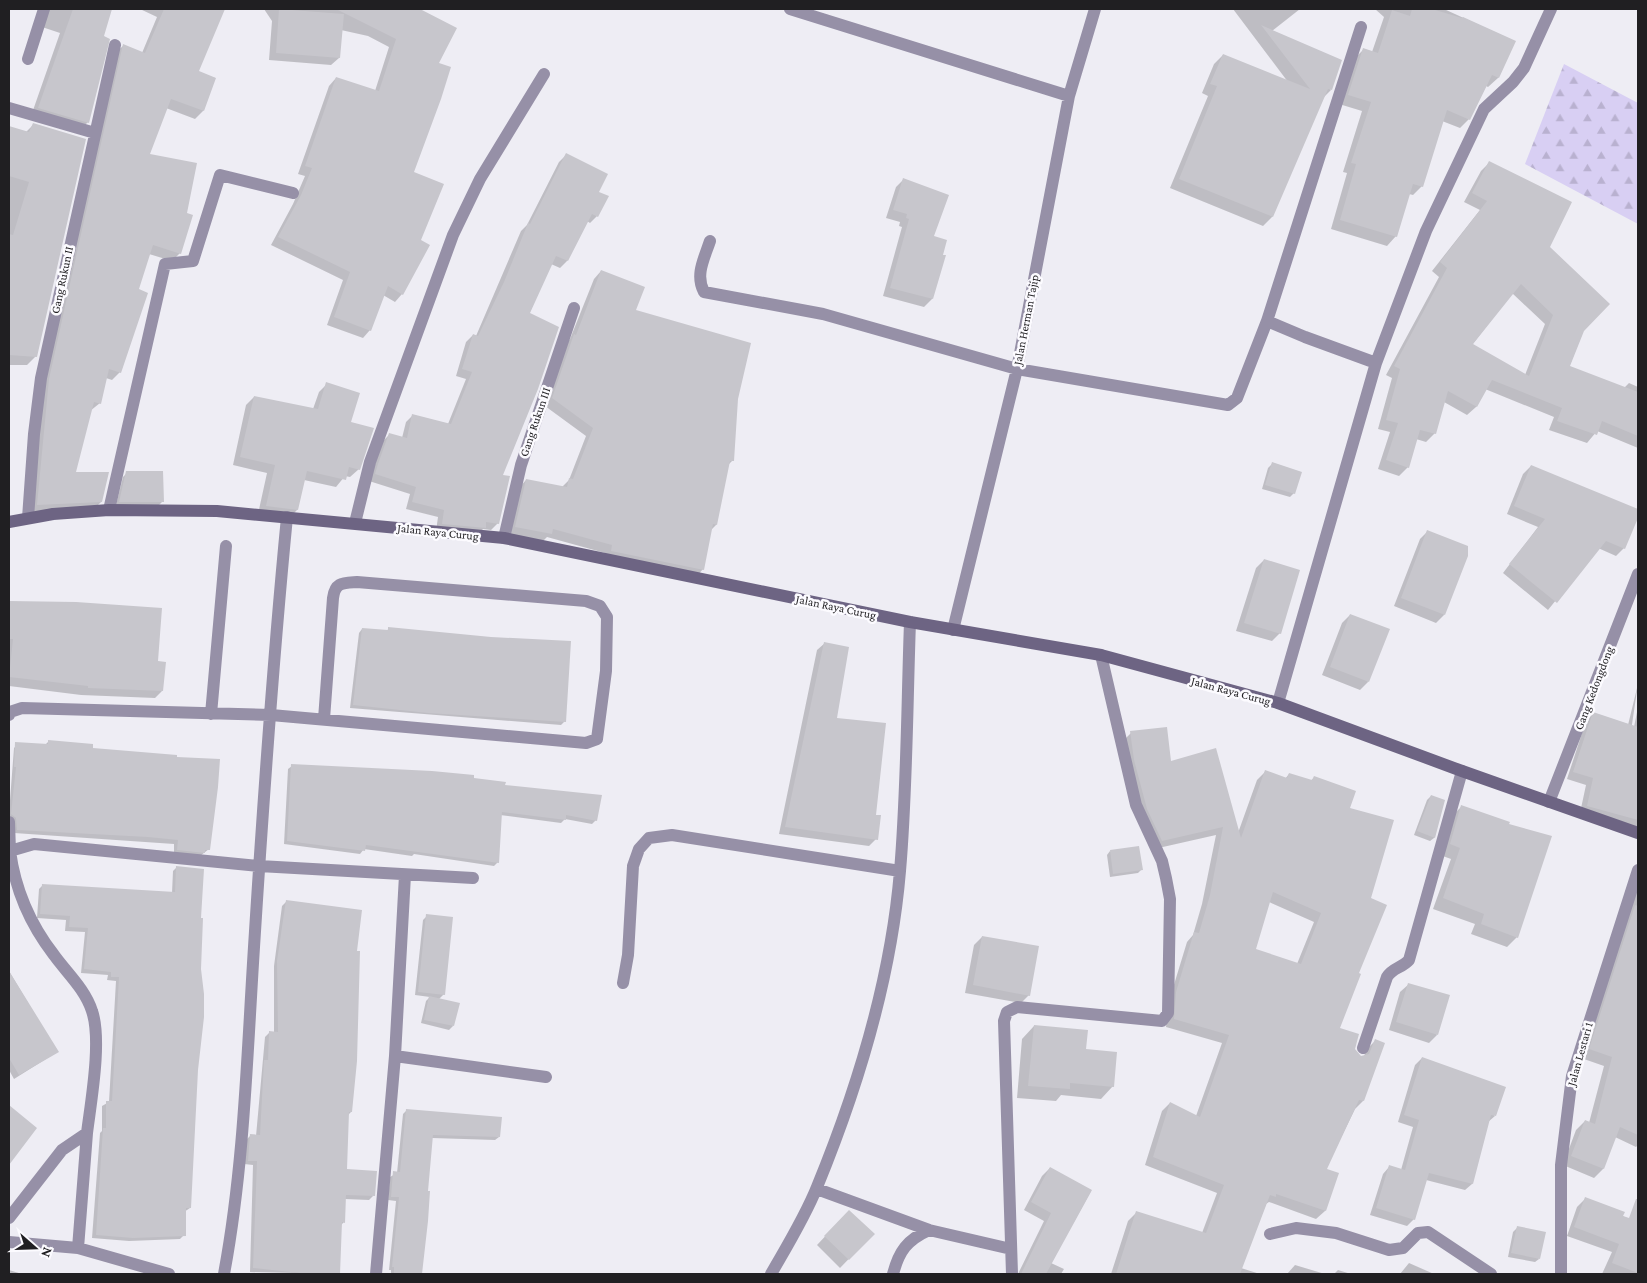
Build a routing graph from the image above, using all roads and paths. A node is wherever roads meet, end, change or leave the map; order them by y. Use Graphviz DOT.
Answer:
graph roads {
  1 [pos="44,9"];
  2 [pos="790,9"];
  3 [pos="1095,9"];
  4 [pos="1551,9"];
  5 [pos="1360,27"];
  6 [pos="115,45"];
  7 [pos="28,59"];
  8 [pos="544,74"];
  9 [pos="1069,96"];
  10 [pos="9,108"];
  11 [pos="95,133"];
  12 [pos="293,193"];
  13 [pos="710,241"];
  14 [pos="574,308"];
  15 [pos="1267,321"];
  16 [pos="1376,363"];
  17 [pos="1017,369"];
  18 [pos="109,510"];
  19 [pos="287,517"];
  20 [pos="28,518"];
  21 [pos="9,522"];
  22 [pos="355,523"];
  23 [pos="504,538"];
  24 [pos="226,546"];
  25 [pos="1638,574"];
  26 [pos="910,622"];
  27 [pos="953,630"];
  28 [pos="1101,655"];
  29 [pos="1278,704"];
  30 [pos="211,714"];
  31 [pos="9,715"];
  32 [pos="271,715"];
  33 [pos="324,719"];
  34 [pos="1462,772"];
  35 [pos="1549,802"];
  36 [pos="9,822"];
  37 [pos="1638,833"];
  38 [pos="10,851"];
  39 [pos="259,866"];
  40 [pos="1638,870"];
  41 [pos="900,872"];
  42 [pos="405,875"];
  43 [pos="473,878"];
  44 [pos="623,983"];
  45 [pos="1363,1048"];
  46 [pos="395,1056"];
  47 [pos="546,1077"];
  48 [pos="87,1133"];
  49 [pos="817,1189"];
  50 [pos="9,1218"];
  51 [pos="929,1230"];
  52 [pos="1270,1234"];
  53 [pos="9,1242"];
  54 [pos="78,1248"];
  55 [pos="1011,1250"];
  56 [pos="169,1274"];
  57 [pos="224,1274"];
  58 [pos="376,1274"];
  59 [pos="772,1274"];
  60 [pos="892,1274"];
  61 [pos="1012,1274"];
  62 [pos="1491,1274"];
  63 [pos="1561,1274"];
  1 -- 7 [label="street"];
  2 -- 9 [label="street"];
  3 -- 9 [label="street, Jalan Herman Tajip"];
  4 -- 16 [label="street"];
  5 -- 15 [label="street"];
  6 -- 11 [label="street, Gang Rukun II"];
  8 -- 22 [label="street"];
  9 -- 17 [label="street, Jalan Herman Tajip"];
  10 -- 11 [label="street"];
  11 -- 20 [label="street, Gang Rukun II"];
  12 -- 18 [label="street"];
  13 -- 17 [label="street"];
  14 -- 23 [label="street, Gang Rukun III"];
  15 -- 16 [label="street"];
  15 -- 17 [label="street"];
  16 -- 29 [label="street"];
  17 -- 27 [label="street, Jalan Herman Tajip"];
  18 -- 19 [label="main road, Jalan Raya Curug"];
  18 -- 20 [label="main road, Jalan Raya Curug"];
  19 -- 22 [label="main road, Jalan Raya Curug"];
  19 -- 32 [label="street"];
  20 -- 21 [label="main road, Jalan Raya Curug"];
  22 -- 23 [label="main road, Jalan Raya Curug"];
  23 -- 26 [label="main road, Jalan Raya Curug"];
  24 -- 30 [label="street"];
  25 -- 35 [label="street, Gang Kedongdong"];
  26 -- 27 [label="main road, Jalan Raya Curug"];
  26 -- 41 [label="street"];
  27 -- 28 [label="main road, Jalan Raya Curug"];
  28 -- 29 [label="main road, Jalan Raya Curug"];
  28 -- 55 [label="street"];
  29 -- 34 [label="main road, Jalan Raya Curug"];
  30 -- 31 [label="street"];
  30 -- 32 [label="street"];
  32 -- 33 [label="street"];
  32 -- 39 [label="street"];
  33 -- 33 [label="street"];
  34 -- 35 [label="main road, Jalan Raya Curug"];
  34 -- 45 [label="street"];
  35 -- 37 [label="main road, Jalan Raya Curug"];
  36 -- 38 [label="street"];
  38 -- 39 [label="street"];
  38 -- 48 [label="street"];
  39 -- 42 [label="street"];
  39 -- 57 [label="street"];
  40 -- 63 [label="street, Jalan Lestari 1"];
  41 -- 44 [label="street"];
  41 -- 49 [label="street"];
  42 -- 43 [label="street"];
  42 -- 46 [label="street"];
  46 -- 47 [label="street"];
  46 -- 58 [label="street"];
  48 -- 50 [label="street"];
  48 -- 54 [label="street"];
  49 -- 51 [label="street"];
  49 -- 59 [label="street"];
  51 -- 55 [label="street"];
  51 -- 60 [label="street"];
  52 -- 62 [label="street"];
  53 -- 54 [label="street"];
  54 -- 56 [label="street"];
  55 -- 61 [label="street"];
}
